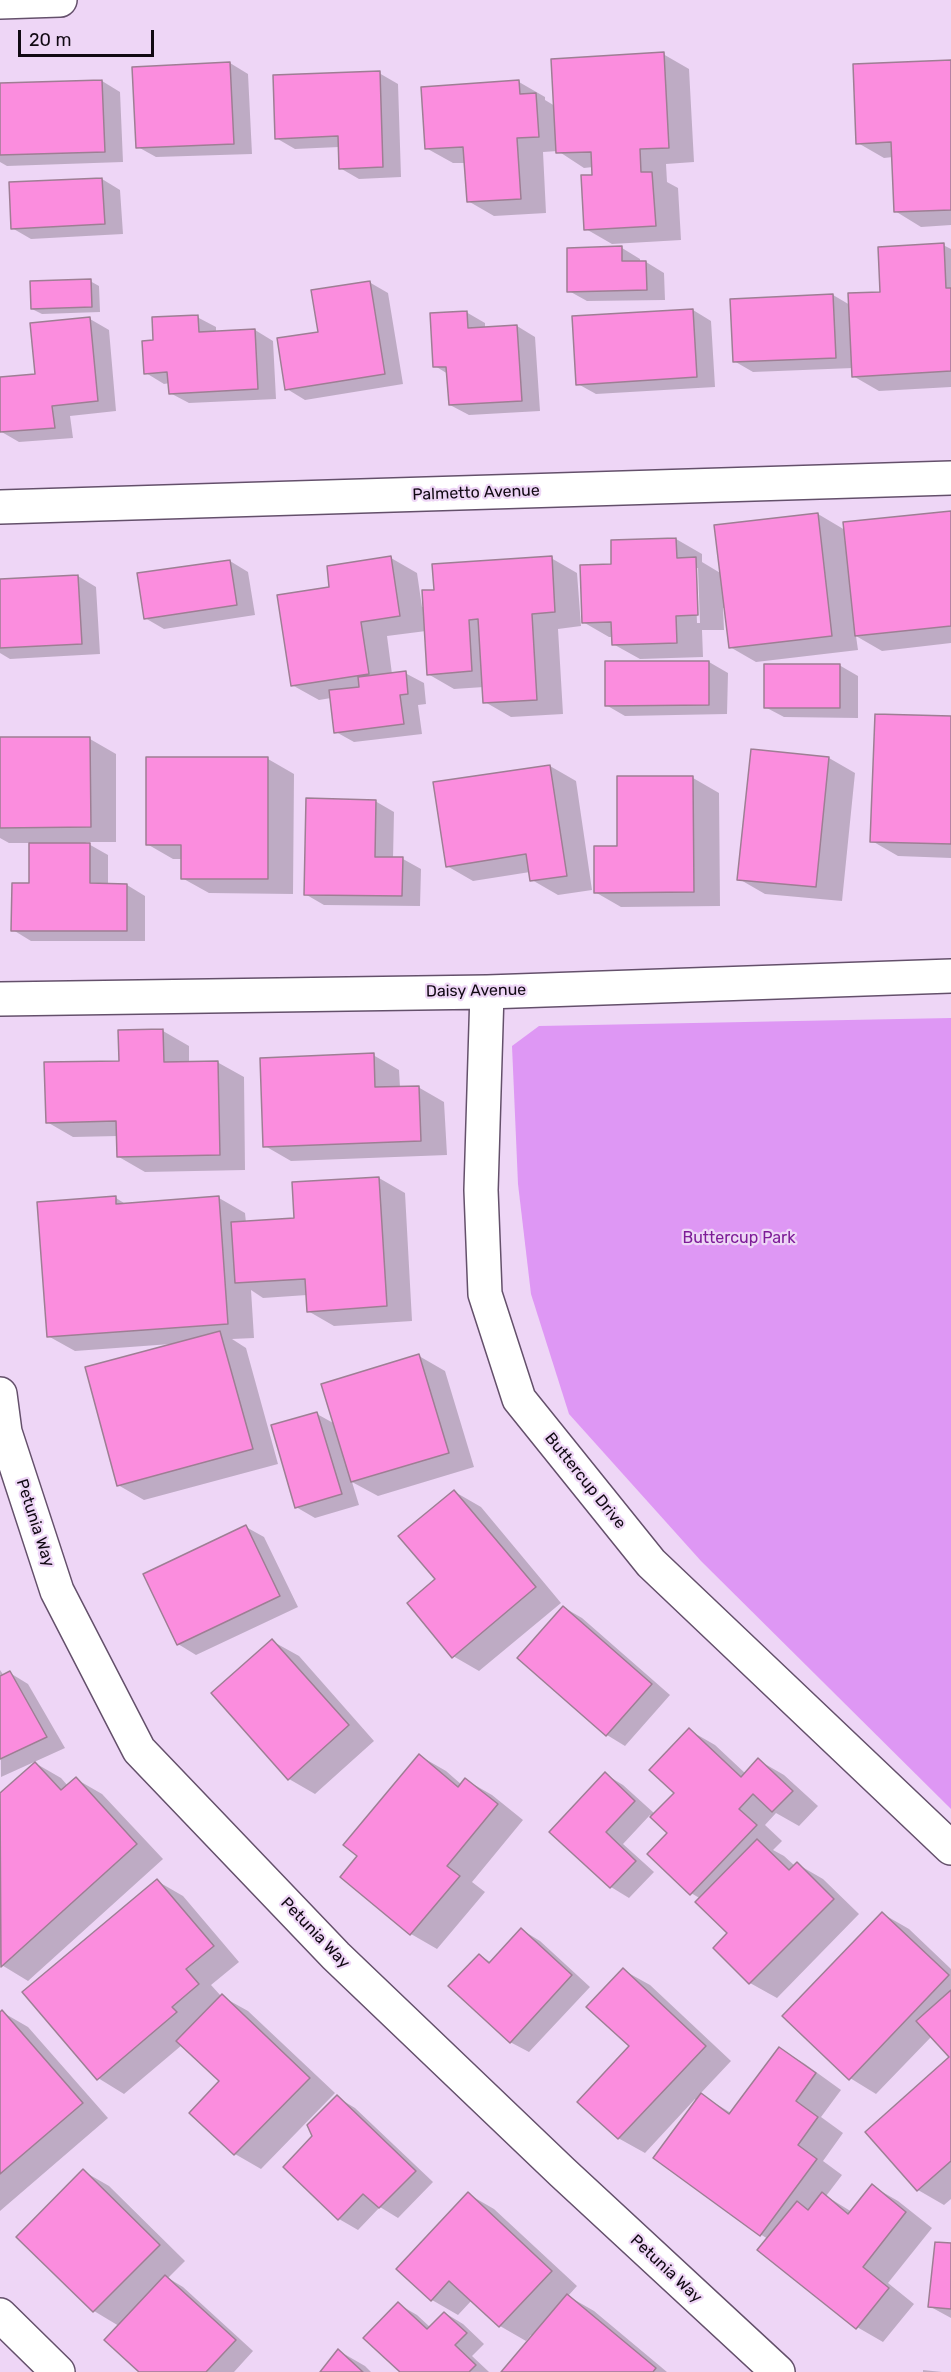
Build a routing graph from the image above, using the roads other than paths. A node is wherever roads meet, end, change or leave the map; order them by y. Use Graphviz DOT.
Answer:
graph roads {
  1 [pos="60,0"];
  2 [pos="0,2"];
  3 [pos="951,478"];
  4 [pos="0,507"];
  5 [pos="951,976"];
  6 [pos="487,992"];
  7 [pos="0,999"];
  8 [pos="0,1394"];
  9 [pos="951,1848"];
  10 [pos="0,2315"];
  11 [pos="58,2372"];
  12 [pos="778,2372"];
  1 -- 2 [label="street"];
  3 -- 4 [label="street, Palmetto Avenue"];
  5 -- 6 [label="street, Daisy Avenue"];
  6 -- 7 [label="street, Daisy Avenue"];
  6 -- 9 [label="street, Buttercup Drive"];
  8 -- 12 [label="street, Petunia Way"];
  10 -- 11 [label="street"];
}
